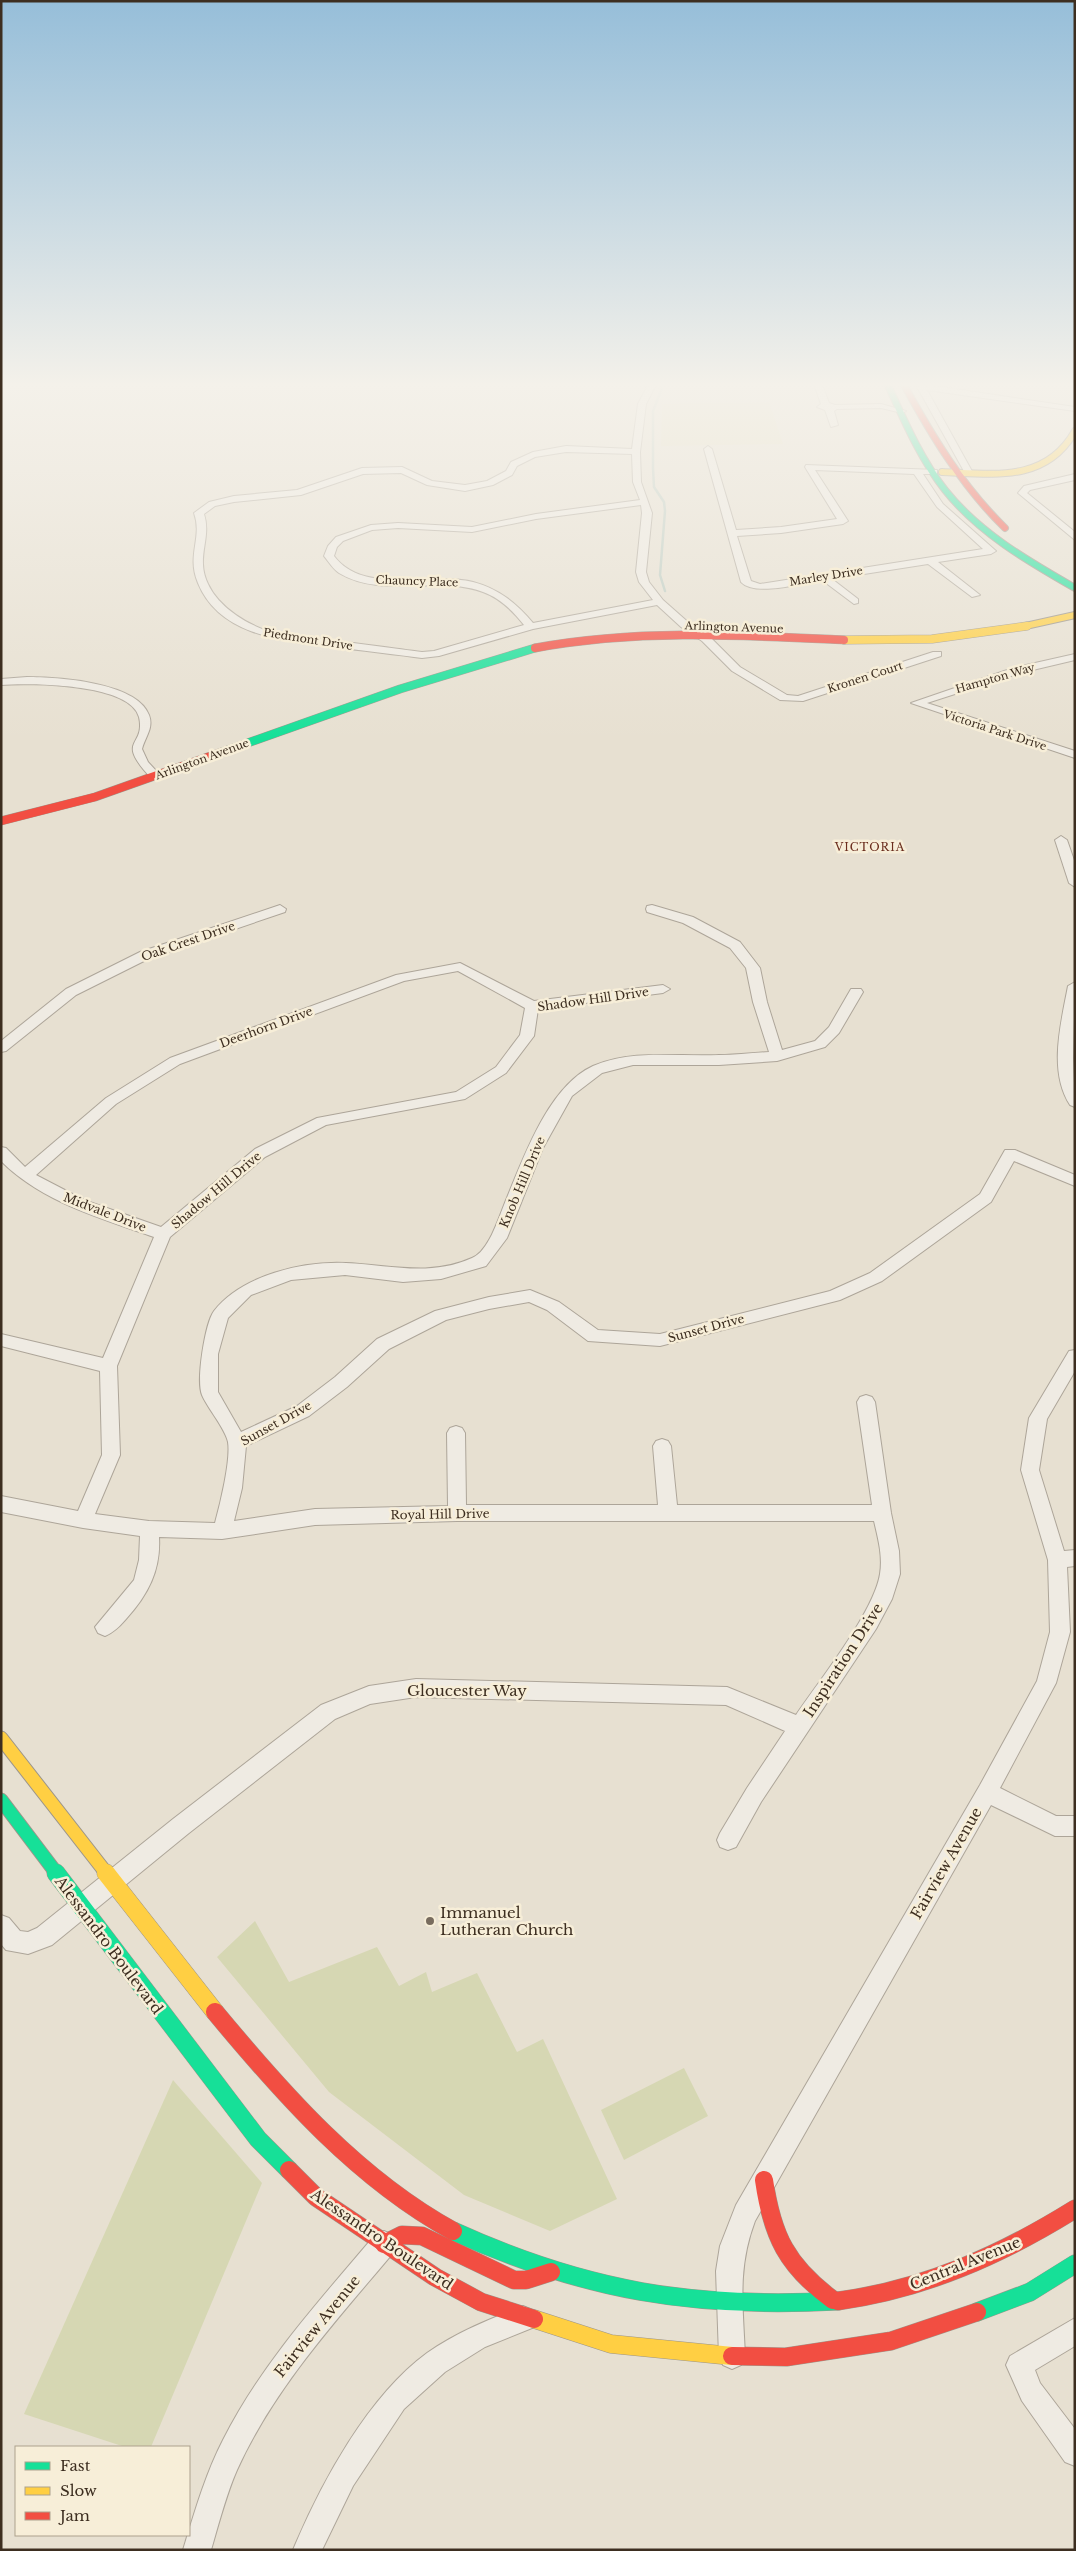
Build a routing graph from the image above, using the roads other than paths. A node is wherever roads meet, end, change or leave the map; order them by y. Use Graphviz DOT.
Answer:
graph roads {
  1 [pos="221,502"];
  2 [pos="646,502"];
  3 [pos="724,502"];
  4 [pos="832,502"];
  5 [pos="938,502"];
  6 [pos="955,502"];
  7 [pos="978,502"];
  8 [pos="1033,502"];
  9 [pos="733,533"];
  10 [pos="1012,533"];
  11 [pos="1075,537"];
  12 [pos="1048,558"];
  13 [pos="929,560"];
  14 [pos="1075,574"];
  15 [pos="824,577"];
  16 [pos="1075,588"];
  17 [pos="975,595"];
  18 [pos="854,601"];
  19 [pos="659,602"];
  20 [pos="1075,605"];
  21 [pos="1075,615"];
  22 [pos="685,625"];
  23 [pos="531,626"];
  24 [pos="700,634"];
  25 [pos="937,654"];
  26 [pos="1075,657"];
  27 [pos="1,682"];
  28 [pos="400,689"];
  29 [pos="916,702"];
  30 [pos="1075,755"];
  31 [pos="155,776"];
  32 [pos="1,821"];
  33 [pos="1061,840"];
  34 [pos="1075,883"];
  35 [pos="280,909"];
  36 [pos="652,909"];
  37 [pos="1075,986"];
  38 [pos="663,989"];
  39 [pos="856,992"];
  40 [pos="532,1006"];
  41 [pos="1,1048"];
  42 [pos="778,1056"];
  43 [pos="1075,1102"];
  44 [pos="1,1152"];
  45 [pos="25,1176"];
  46 [pos="1075,1181"];
  47 [pos="163,1234"];
  48 [pos="1,1340"];
  49 [pos="1075,1356"];
  50 [pos="108,1366"];
  51 [pos="866,1402"];
  52 [pos="456,1434"];
  53 [pos="237,1442"];
  54 [pos="662,1446"];
  55 [pos="1,1504"];
  56 [pos="668,1512"];
  57 [pos="457,1513"];
  58 [pos="882,1513"];
  59 [pos="83,1520"];
  60 [pos="149,1529"];
  61 [pos="222,1531"];
  62 [pos="1066,1559"];
  63 [pos="105,1627"];
  64 [pos="800,1727"];
  65 [pos="1,1738"];
  66 [pos="987,1792"];
  67 [pos="1,1800"];
  68 [pos="1075,1826"];
  69 [pos="728,1840"];
  70 [pos="112,1882"];
  71 [pos="81,1908"];
  72 [pos="1,1926"];
  73 [pos="764,2180"];
  74 [pos="1075,2209"];
  75 [pos="384,2244"];
  76 [pos="1075,2264"];
  77 [pos="552,2272"];
  78 [pos="833,2300"];
  79 [pos="729,2304"];
  80 [pos="526,2318"];
  81 [pos="1075,2331"];
  82 [pos="732,2356"];
  83 [pos="1075,2452"];
  84 [pos="197,2550"];
  85 [pos="307,2550"];
  1 -- 23 [label="street, Piedmont Drive"];
  2 -- 19 [label="street"];
  2 -- 23 [label="street, Chauncy Place"];
  3 -- 9 [label="street"];
  4 -- 9 [label="street"];
  5 -- 13 [label="street, Marley Drive"];
  6 -- 16 [label="main road"];
  7 -- 10 [label="main road"];
  8 -- 11 [label="street"];
  9 -- 15 [label="street, Marley Drive"];
  12 -- 14 [label="main road"];
  13 -- 15 [label="street, Marley Drive"];
  13 -- 17 [label="street"];
  15 -- 18 [label="street"];
  19 -- 22 [label="street"];
  19 -- 23 [label="street, Piedmont Drive"];
  20 -- 22 [label="main road, Arlington Avenue"];
  21 -- 24 [label="main road, Arlington Avenue"];
  22 -- 24 [label="street"];
  22 -- 28 [label="main road, Arlington Avenue"];
  24 -- 25 [label="street, Kronen Court"];
  24 -- 28 [label="main road, Arlington Avenue"];
  26 -- 29 [label="street, Hampton Way"];
  27 -- 31 [label="street"];
  28 -- 31 [label="main road, Arlington Avenue"];
  29 -- 30 [label="street, Victoria Park Drive"];
  31 -- 32 [label="main road, Arlington Avenue"];
  33 -- 34 [label="street"];
  35 -- 41 [label="street, Oak Crest Drive"];
  36 -- 42 [label="street"];
  37 -- 43 [label="street"];
  38 -- 40 [label="street, Shadow Hill Drive"];
  39 -- 42 [label="street, Knob Hill Drive"];
  40 -- 45 [label="street, Deerhorn Drive"];
  40 -- 47 [label="street, Shadow Hill Drive"];
  42 -- 53 [label="street, Knob Hill Drive"];
  44 -- 45 [label="street, Midvale Drive"];
  45 -- 47 [label="street, Midvale Drive"];
  46 -- 53 [label="street, Sunset Drive"];
  47 -- 50 [label="street, Shadow Hill Drive"];
  48 -- 50 [label="street"];
  49 -- 62 [label="street, Fairview Avenue"];
  50 -- 59 [label="street, Shadow Hill Drive"];
  51 -- 58 [label="street, Inspiration Drive"];
  52 -- 57 [label="street"];
  53 -- 61 [label="street, Sunset Drive"];
  54 -- 56 [label="street"];
  55 -- 59 [label="street, Royal Hill Drive"];
  56 -- 57 [label="street, Royal Hill Drive"];
  56 -- 58 [label="street, Royal Hill Drive"];
  57 -- 61 [label="street, Royal Hill Drive"];
  58 -- 64 [label="street, Inspiration Drive"];
  59 -- 60 [label="street, Royal Hill Drive"];
  60 -- 61 [label="street, Royal Hill Drive"];
  60 -- 63 [label="street"];
  62 -- 66 [label="street, Fairview Avenue"];
  64 -- 69 [label="street, Inspiration Drive"];
  64 -- 70 [label="street, Gloucester Way"];
  65 -- 70 [label="main road"];
  66 -- 68 [label="street"];
  66 -- 73 [label="street, Fairview Avenue"];
  67 -- 71 [label="main road, Alessandro Boulevard"];
  70 -- 71 [label="street, Gloucester Way"];
  70 -- 77 [label="main road"];
  71 -- 72 [label="street, Gloucester Way"];
  71 -- 75 [label="main road, Alessandro Boulevard"];
  73 -- 78 [label="main road"];
  73 -- 79 [label="street, Fairview Avenue"];
  74 -- 78 [label="main road, Central Avenue"];
  75 -- 77 [label="main road"];
  75 -- 80 [label="main road, Alessandro Boulevard"];
  75 -- 84 [label="street, Fairview Avenue"];
  76 -- 82 [label="main road"];
  77 -- 79 [label="main road"];
  78 -- 79 [label="main road, Central Avenue"];
  79 -- 82 [label="street, Fairview Avenue"];
  80 -- 82 [label="main road, Alessandro Boulevard"];
  80 -- 85 [label="street"];
  81 -- 83 [label="street"];
}
